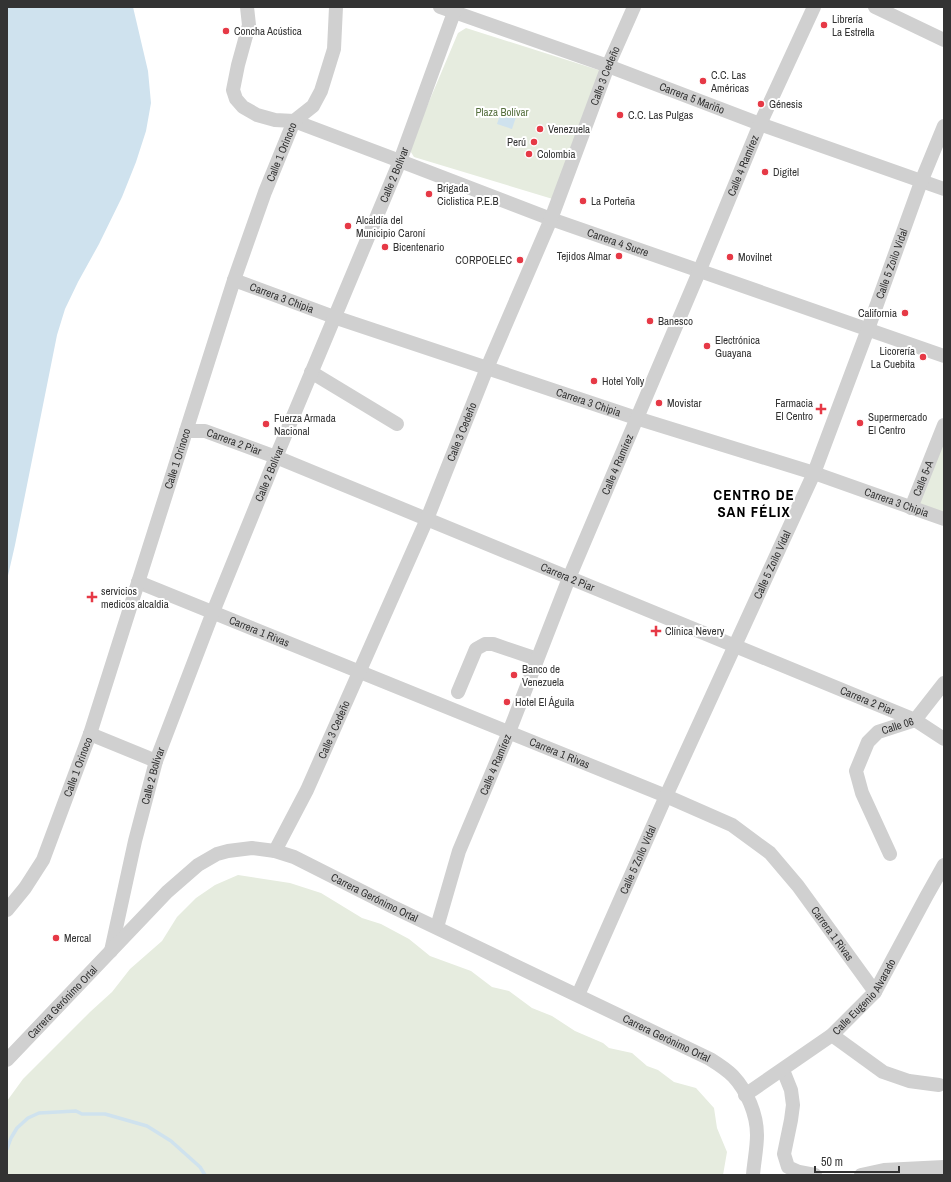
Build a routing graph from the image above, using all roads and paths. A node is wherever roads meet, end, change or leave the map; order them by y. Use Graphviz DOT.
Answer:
graph roads {
  1 [pos="247,7"];
  2 [pos="336,7"];
  3 [pos="440,7"];
  4 [pos="634,7"];
  5 [pos="814,7"];
  6 [pos="875,7"];
  7 [pos="455,10"];
  8 [pos="944,40"];
  9 [pos="608,66"];
  10 [pos="294,121"];
  11 [pos="760,124"];
  12 [pos="944,126"];
  13 [pos="400,160"];
  14 [pos="921,182"];
  15 [pos="944,189"];
  16 [pos="551,219"];
  17 [pos="699,272"];
  18 [pos="234,280"];
  19 [pos="334,317"];
  20 [pos="868,329"];
  21 [pos="944,356"];
  22 [pos="487,368"];
  23 [pos="311,372"];
  24 [pos="636,418"];
  25 [pos="397,424"];
  26 [pos="944,425"];
  27 [pos="186,431"];
  28 [pos="276,457"];
  29 [pos="814,473"];
  30 [pos="911,508"];
  31 [pos="426,519"];
  32 [pos="944,519"];
  33 [pos="569,578"];
  34 [pos="138,582"];
  35 [pos="213,612"];
  36 [pos="736,646"];
  37 [pos="537,659"];
  38 [pos="358,672"];
  39 [pos="944,683"];
  40 [pos="458,692"];
  41 [pos="915,720"];
  42 [pos="509,732"];
  43 [pos="90,734"];
  44 [pos="944,739"];
  45 [pos="156,761"];
  46 [pos="666,796"];
  47 [pos="275,851"];
  48 [pos="890,854"];
  49 [pos="944,865"];
  50 [pos="7,910"];
  51 [pos="437,927"];
  52 [pos="111,951"];
  53 [pos="875,992"];
  54 [pos="578,995"];
  55 [pos="832,1035"];
  56 [pos="7,1060"];
  57 [pos="783,1070"];
  58 [pos="939,1085"];
  59 [pos="745,1095"];
  60 [pos="944,1167"];
  61 [pos="753,1175"];
  62 [pos="815,1175"];
  63 [pos="861,1175"];
  1 -- 10 [label="street, Carrera 4 Sucre"];
  2 -- 10 [label="street, Calle 1 Orinoco"];
  3 -- 7 [label="street, Carrera 5 Mariño"];
  4 -- 9 [label="street, Calle 3 Cedeño"];
  5 -- 11 [label="street, Calle 4 Ramírez"];
  6 -- 8 [label="street"];
  7 -- 9 [label="street, Carrera 5 Mariño"];
  7 -- 13 [label="street, Calle 2 Bolívar"];
  9 -- 11 [label="street, Carrera 5 Mariño"];
  9 -- 16 [label="street, Calle 3 Cedeño"];
  10 -- 13 [label="street, Carrera 4 Sucre"];
  10 -- 18 [label="street, Calle 1 Orinoco"];
  11 -- 14 [label="street, Carrera 5 Mariño"];
  11 -- 17 [label="street, Calle 4 Ramírez"];
  12 -- 14 [label="street, Calle 5 Zoilo Vidal"];
  13 -- 16 [label="street, Carrera 4 Sucre"];
  13 -- 19 [label="street, Calle 2 Bolívar"];
  14 -- 15 [label="street, Carrera 5 Mariño"];
  14 -- 20 [label="street, Calle 5 Zoilo Vidal"];
  16 -- 17 [label="street, Carrera 4 Sucre"];
  16 -- 22 [label="street, Calle 3 Cedeño"];
  17 -- 20 [label="street, Carrera 4 Sucre"];
  17 -- 24 [label="street, Calle 4 Ramírez"];
  18 -- 19 [label="street, Carrera 3 Chipia"];
  18 -- 27 [label="street, Calle 1 Orinoco"];
  19 -- 22 [label="street, Carrera 3 Chipia"];
  19 -- 23 [label="street, Calle 2 Bolívar"];
  20 -- 21 [label="street, Carrera 4 Sucre"];
  20 -- 29 [label="street, Calle 5 Zoilo Vidal"];
  22 -- 24 [label="street, Carrera 3 Chipia"];
  22 -- 31 [label="street, Calle 3 Cedeño"];
  23 -- 25 [label="street"];
  23 -- 28 [label="street, Calle 2 Bolívar"];
  24 -- 29 [label="street, Carrera 3 Chipia"];
  24 -- 33 [label="street, Calle 4 Ramírez"];
  26 -- 30 [label="street, Calle 5-A"];
  27 -- 28 [label="street, Carrera 2 Piar"];
  27 -- 34 [label="street, Calle 1 Orinoco"];
  28 -- 31 [label="street, Carrera 2 Piar"];
  28 -- 35 [label="street, Calle 2 Bolívar"];
  29 -- 30 [label="street, Carrera 3 Chipia"];
  29 -- 36 [label="street, Calle 5 Zoilo Vidal"];
  30 -- 32 [label="street, Carrera 3 Chipia"];
  31 -- 33 [label="street, Carrera 2 Piar"];
  31 -- 38 [label="street, Calle 3 Cedeño"];
  33 -- 36 [label="street, Carrera 2 Piar"];
  33 -- 37 [label="street, Calle 4 Ramírez"];
  34 -- 35 [label="street, Carrera 1 Rivas"];
  34 -- 43 [label="street, Calle 1 Orinoco"];
  35 -- 38 [label="street, Carrera 1 Rivas"];
  35 -- 45 [label="street, Calle 2 Bolívar"];
  36 -- 41 [label="street, Carrera 2 Piar"];
  36 -- 46 [label="street, Calle 5 Zoilo Vidal"];
  37 -- 40 [label="street"];
  37 -- 42 [label="street, Calle 4 Ramírez"];
  38 -- 42 [label="street, Carrera 1 Rivas"];
  38 -- 47 [label="street, Calle 3 Cedeño"];
  39 -- 41 [label="street, Calle 06"];
  41 -- 44 [label="street, Carrera 2 Piar"];
  41 -- 48 [label="street, Calle 06"];
  42 -- 46 [label="street, Carrera 1 Rivas"];
  42 -- 51 [label="street, Calle 4 Ramírez"];
  43 -- 45 [label="street"];
  43 -- 50 [label="street, Calle 1 Orinoco"];
  45 -- 52 [label="street, Calle 2 Bolívar"];
  46 -- 53 [label="street, Carrera 1 Rivas"];
  46 -- 54 [label="street, Calle 5 Zoilo Vidal"];
  47 -- 51 [label="street, Carrera Gerónimo Ortal"];
  47 -- 52 [label="street, Carrera Gerónimo Ortal"];
  49 -- 53 [label="street, Calle Eugenio Alvarado"];
  51 -- 54 [label="street, Carrera Gerónimo Ortal"];
  52 -- 56 [label="street, Carrera Gerónimo Ortal"];
  53 -- 55 [label="street, Calle Eugenio Alvarado"];
  54 -- 59 [label="street, Carrera Gerónimo Ortal"];
  55 -- 57 [label="street, Calle Eugenio Alvarado"];
  55 -- 58 [label="street"];
  57 -- 59 [label="street, Calle Eugenio Alvarado"];
  57 -- 62 [label="street"];
  59 -- 61 [label="street, Carrera Gerónimo Ortal"];
  60 -- 63 [label="street"];
}
